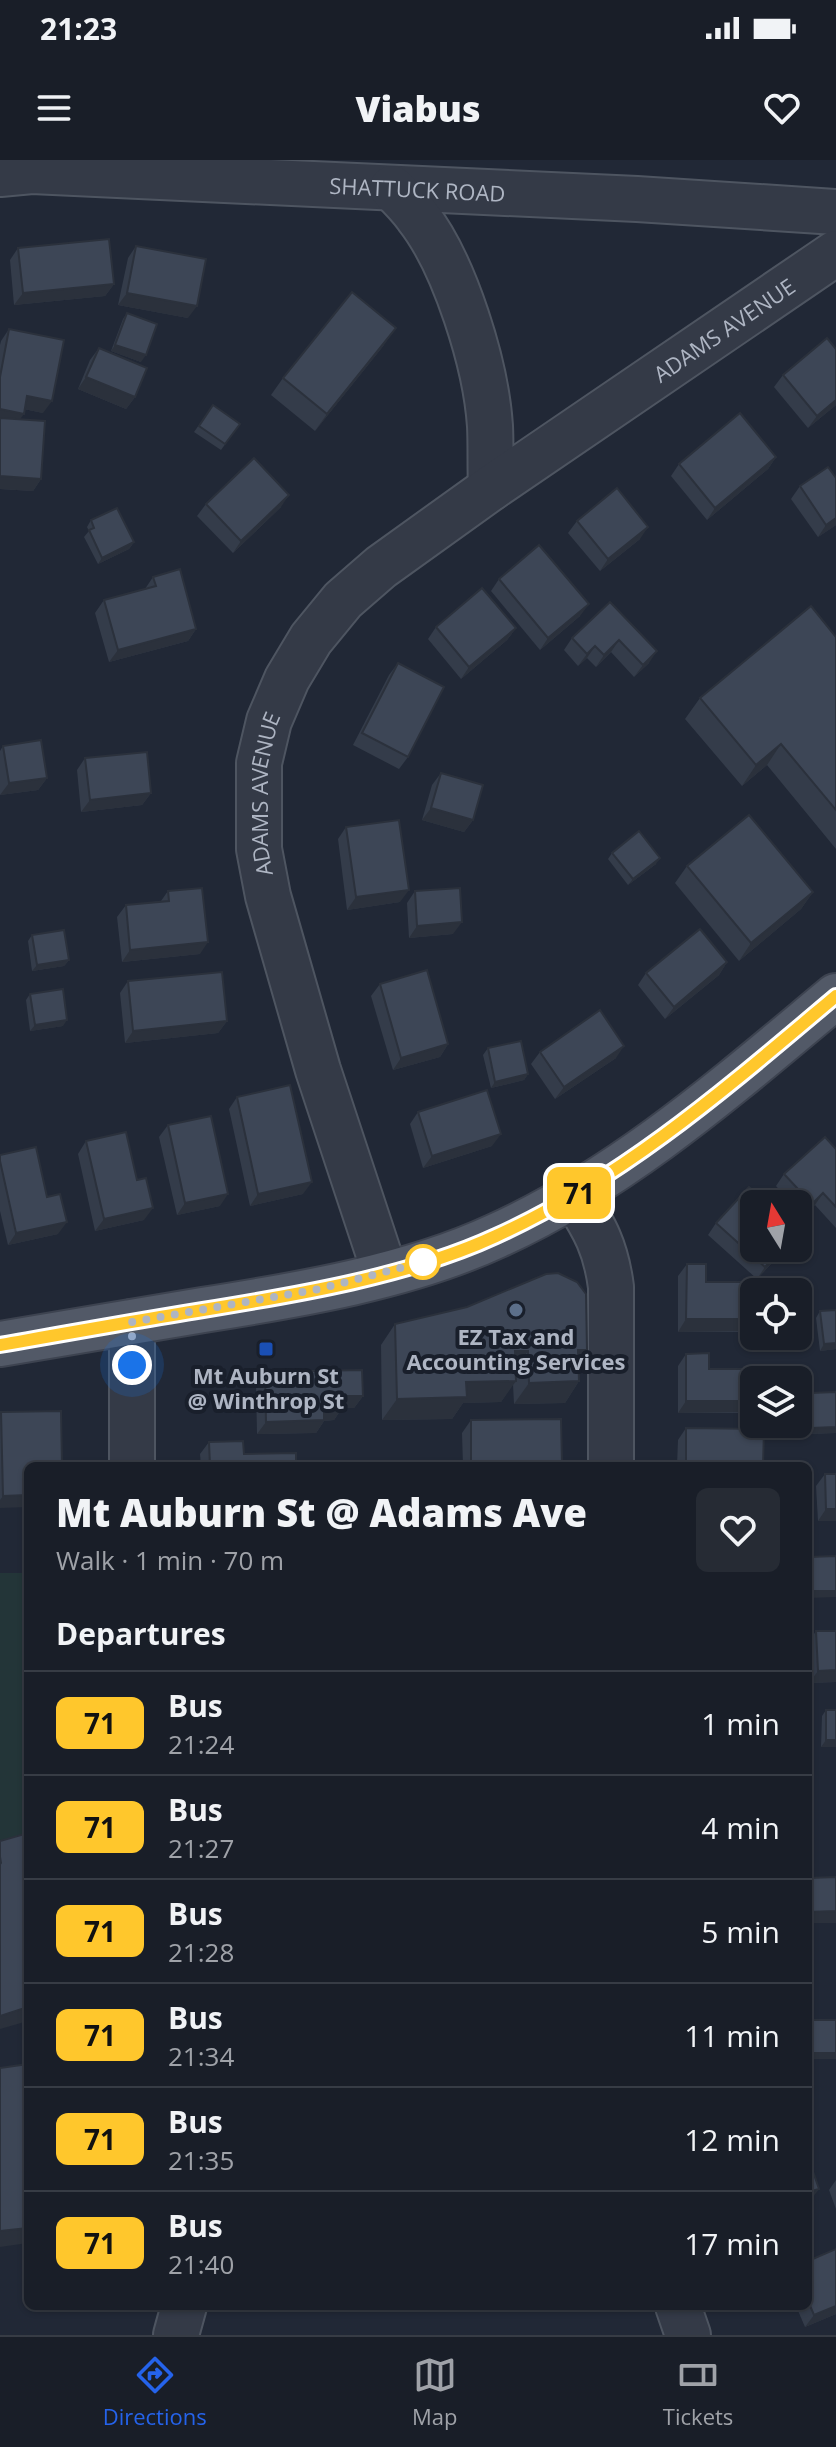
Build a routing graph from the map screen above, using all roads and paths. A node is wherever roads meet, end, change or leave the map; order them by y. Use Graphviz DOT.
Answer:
graph roads {
  1 [pos="0,174"];
  2 [pos="392,188"];
  3 [pos="836,212"];
  4 [pos="836,253"];
  5 [pos="491,488"];
  6 [pos="836,996"];
  7 [pos="574,1196"];
  8 [pos="385,1273"];
  9 [pos="132,1322"];
  10 [pos="0,1344"];
  11 [pos="132,1462"];
  12 [pos="611,1462"];
  13 [pos="183,2310"];
  14 [pos="679,2310"];
  15 [pos="176,2335"];
  16 [pos="688,2335"];
  1 -- 2 [label="street, SHATTUCK ROAD"];
  2 -- 3 [label="street, SHATTUCK ROAD"];
  2 -- 5 [label="street"];
  4 -- 5 [label="street, ADAMS AVENUE"];
  5 -- 8 [label="street, ADAMS AVENUE"];
  6 -- 7 [label="main road"];
  7 -- 8 [label="main road"];
  7 -- 12 [label="street"];
  8 -- 9 [label="main road"];
  9 -- 10 [label="main road"];
  9 -- 11 [label="street"];
  13 -- 15 [label="street"];
  14 -- 16 [label="street"];
}
